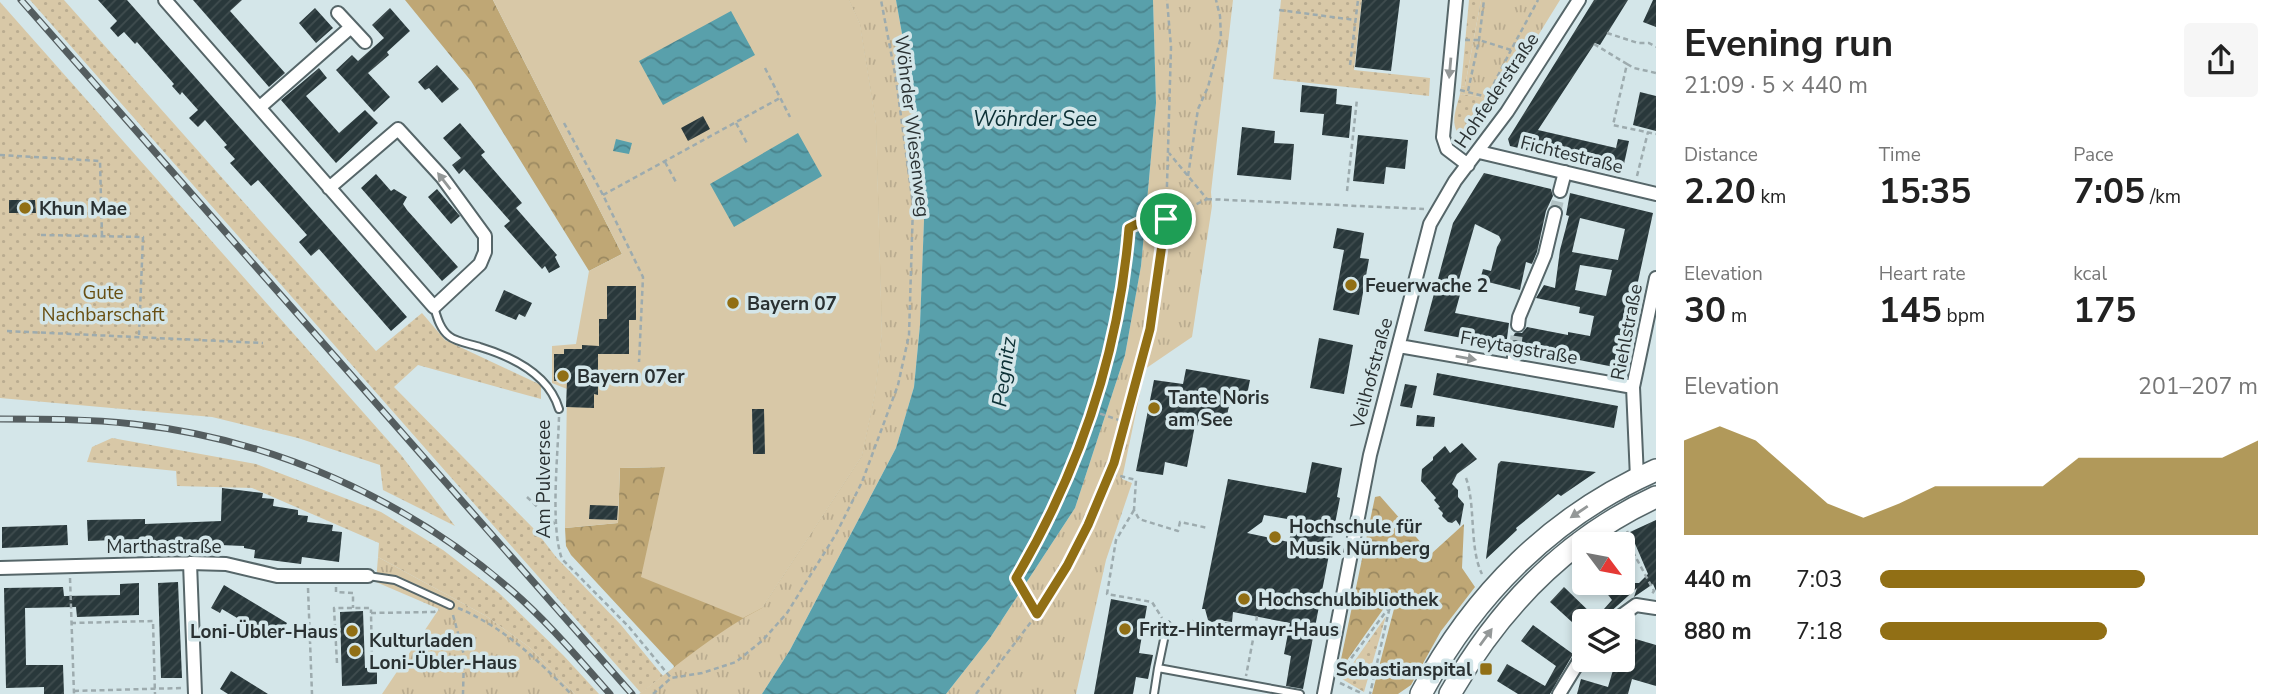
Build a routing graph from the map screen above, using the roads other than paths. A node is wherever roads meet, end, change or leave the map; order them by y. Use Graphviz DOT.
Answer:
graph roads {
  1 [pos="165,0"];
  2 [pos="1456,0"];
  3 [pos="1579,0"];
  4 [pos="338,13"];
  5 [pos="351,27"];
  6 [pos="365,42"];
  7 [pos="260,107"];
  8 [pos="1479,152"];
  9 [pos="1468,165"];
  10 [pos="1565,172"];
  11 [pos="329,188"];
  12 [pos="1560,191"];
  13 [pos="1656,194"];
  14 [pos="1555,213"];
  15 [pos="1656,278"];
  16 [pos="434,307"];
  17 [pos="1518,325"];
  18 [pos="1399,346"];
  19 [pos="1515,348"];
  20 [pos="1513,366"];
  21 [pos="1633,387"];
  22 [pos="559,409"];
  23 [pos="1647,474"];
  24 [pos="1656,497"];
  25 [pos="1594,532"];
  26 [pos="1595,532"];
  27 [pos="1572,549"];
  28 [pos="190,563"];
  29 [pos="0,568"];
  30 [pos="368,576"];
  31 [pos="450,605"];
  32 [pos="1651,607"];
  33 [pos="1630,609"];
  34 [pos="1167,625"];
  35 [pos="1158,668"];
  36 [pos="1572,672"];
  37 [pos="1325,687"];
  38 [pos="195,691"];
  39 [pos="1154,694"];
  40 [pos="1300,694"];
  41 [pos="1421,694"];
  42 [pos="1450,694"];
  43 [pos="1559,694"];
  1 -- 7 [label="street"];
  2 -- 9 [label="street, one-way"];
  3 -- 8 [label="street, Hohfederstraße"];
  4 -- 5 [label="street"];
  5 -- 6 [label="street"];
  5 -- 7 [label="street"];
  7 -- 11 [label="street"];
  8 -- 9 [label="street, Hohfederstraße"];
  8 -- 10 [label="street, Fichtestraße"];
  9 -- 18 [label="street, Veilhofstraße"];
  10 -- 12 [label="street"];
  10 -- 13 [label="street, Fichtestraße"];
  11 -- 16 [label="street"];
  16 -- 11 [label="street, one-way"];
  14 -- 17 [label="street"];
  15 -- 21 [label="street, Riehlstraße"];
  16 -- 22 [label="lane, Am Pulversee"];
  18 -- 20 [label="street, Freytagstraße, one-way"];
  18 -- 37 [label="street, Veilhofstraße"];
  19 -- 20 [label="street"];
  20 -- 21 [label="street, Freytagstraße"];
  21 -- 23 [label="street, Riehlstraße"];
  23 -- 25 [label="main road"];
  23 -- 41 [label="main road, one-way"];
  24 -- 26 [label="main road"];
  42 -- 27 [label="main road, one-way"];
  28 -- 29 [label="street, Marthastraße"];
  28 -- 30 [label="street, Marthastraße"];
  28 -- 38 [label="street"];
  30 -- 31 [label="lane"];
  32 -- 33 [label="street"];
  34 -- 35 [label="lane"];
  35 -- 39 [label="lane"];
  35 -- 40 [label="lane"];
  36 -- 43 [label="street"];
}
